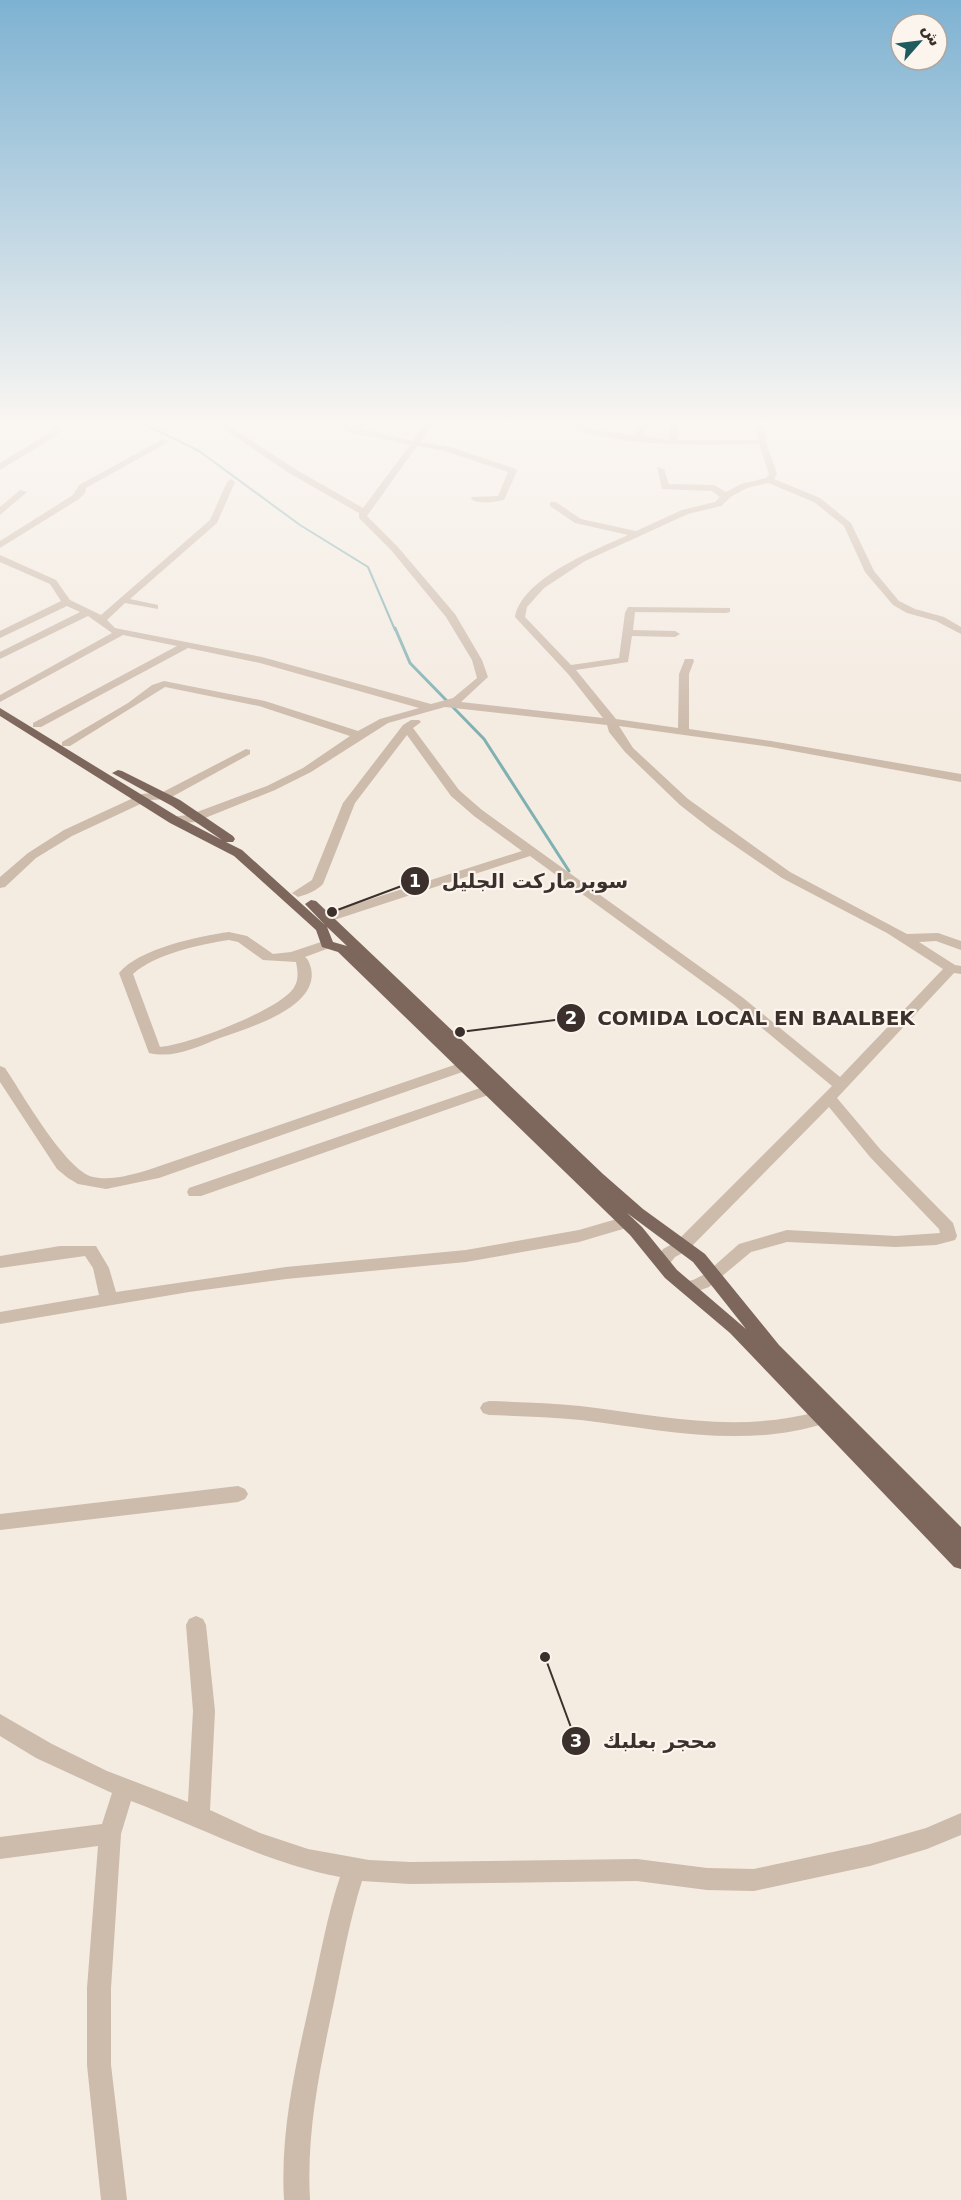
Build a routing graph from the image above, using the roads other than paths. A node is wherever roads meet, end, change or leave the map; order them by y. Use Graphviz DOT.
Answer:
graph roads {
  1 [pos="35,523"];
  2 [pos="211,523"];
  3 [pos="367,523"];
  4 [pos="586,523"];
  5 [pos="662,523"];
  6 [pos="845,523"];
  7 [pos="638,534"];
  8 [pos="0,545"];
  9 [pos="0,558"];
  10 [pos="164,598"];
  11 [pos="123,600"];
  12 [pos="67,602"];
  13 [pos="726,610"];
  14 [pos="88,612"];
  15 [pos="101,620"];
  16 [pos="961,631"];
  17 [pos="122,632"];
  18 [pos="628,633"];
  19 [pos="675,634"];
  20 [pos="0,635"];
  21 [pos="188,644"];
  22 [pos="0,656"];
  23 [pos="689,661"];
  24 [pos="569,668"];
  25 [pos="0,700"];
  26 [pos="447,704"];
  27 [pos="432,708"];
  28 [pos="0,711"];
  29 [pos="612,722"];
  30 [pos="37,725"];
  31 [pos="407,728"];
  32 [pos="683,733"];
  33 [pos="359,735"];
  34 [pos="66,744"];
  35 [pos="246,752"];
  36 [pos="961,778"];
  37 [pos="163,796"];
  38 [pos="141,800"];
  39 [pos="197,817"];
  40 [pos="174,820"];
  41 [pos="531,852"];
  42 [pos="0,884"];
  43 [pos="298,893"];
  44 [pos="326,918"];
  45 [pos="906,938"];
  46 [pos="327,944"];
  47 [pos="961,946"];
  48 [pos="291,957"];
  49 [pos="956,969"];
  50 [pos="463,1066"];
  51 [pos="0,1071"];
  52 [pos="842,1086"];
  53 [pos="489,1090"];
  54 [pos="830,1099"];
  55 [pos="195,1192"];
  56 [pos="627,1222"];
  57 [pos="682,1246"];
  58 [pos="0,1262"];
  59 [pos="662,1263"];
  60 [pos="714,1274"];
  61 [pos="686,1287"];
  62 [pos="109,1299"];
  63 [pos="0,1318"];
  64 [pos="489,1408"];
  65 [pos="820,1418"];
  66 [pos="238,1494"];
  67 [pos="0,1522"];
  68 [pos="961,1540"];
  69 [pos="961,1561"];
  70 [pos="196,1624"];
  71 [pos="0,1724"];
  72 [pos="124,1789"];
  73 [pos="198,1816"];
  74 [pos="961,1824"];
  75 [pos="110,1834"];
  76 [pos="0,1848"];
  77 [pos="354,1869"];
  78 [pos="114,2200"];
  79 [pos="297,2200"];
  1 -- 8 [label="street"];
  2 -- 11 [label="street"];
  3 -- 26 [label="street"];
  4 -- 7 [label="street"];
  5 -- 7 [label="street"];
  6 -- 16 [label="street"];
  7 -- 24 [label="street"];
  9 -- 12 [label="street"];
  10 -- 11 [label="street"];
  11 -- 15 [label="street"];
  12 -- 14 [label="street"];
  12 -- 20 [label="street"];
  13 -- 18 [label="street"];
  14 -- 15 [label="street"];
  14 -- 22 [label="street"];
  15 -- 17 [label="street"];
  17 -- 21 [label="street"];
  17 -- 25 [label="street"];
  18 -- 19 [label="street"];
  18 -- 24 [label="street"];
  21 -- 27 [label="street"];
  21 -- 30 [label="street"];
  23 -- 32 [label="street"];
  24 -- 29 [label="street"];
  25 -- 30 [label="main road"];
  26 -- 27 [label="street"];
  26 -- 29 [label="street"];
  27 -- 31 [label="street"];
  27 -- 33 [label="street"];
  28 -- 38 [label="main road"];
  29 -- 32 [label="street"];
  29 -- 45 [label="street"];
  30 -- 34 [label="main road"];
  31 -- 41 [label="street"];
  31 -- 43 [label="street"];
  32 -- 36 [label="street"];
  33 -- 34 [label="street"];
  33 -- 39 [label="street"];
  34 -- 37 [label="main road"];
  35 -- 37 [label="street"];
  37 -- 38 [label="street"];
  37 -- 39 [label="main road"];
  38 -- 40 [label="main road"];
  38 -- 42 [label="street"];
  39 -- 40 [label="street"];
  39 -- 43 [label="main road"];
  40 -- 46 [label="main road"];
  41 -- 44 [label="street"];
  41 -- 52 [label="street"];
  43 -- 44 [label="main road"];
  44 -- 57 [label="main road"];
  45 -- 47 [label="street"];
  45 -- 49 [label="street"];
  46 -- 48 [label="street"];
  46 -- 50 [label="main road"];
  48 -- 48 [label="street"];
  49 -- 52 [label="street"];
  50 -- 51 [label="street"];
  50 -- 53 [label="main road"];
  52 -- 54 [label="street"];
  53 -- 55 [label="street"];
  53 -- 56 [label="main road"];
  54 -- 57 [label="street"];
  54 -- 60 [label="street"];
  56 -- 59 [label="main road"];
  56 -- 62 [label="street"];
  57 -- 59 [label="street"];
  57 -- 60 [label="main road"];
  58 -- 62 [label="street"];
  59 -- 61 [label="main road"];
  60 -- 61 [label="street"];
  60 -- 68 [label="main road"];
  61 -- 65 [label="main road"];
  62 -- 63 [label="street"];
  64 -- 65 [label="street"];
  65 -- 69 [label="main road"];
  66 -- 67 [label="street"];
  70 -- 73 [label="street"];
  71 -- 72 [label="street"];
  72 -- 73 [label="street"];
  72 -- 75 [label="street"];
  73 -- 77 [label="street"];
  74 -- 77 [label="street"];
  75 -- 76 [label="street"];
  75 -- 78 [label="street"];
  77 -- 79 [label="street"];
}
